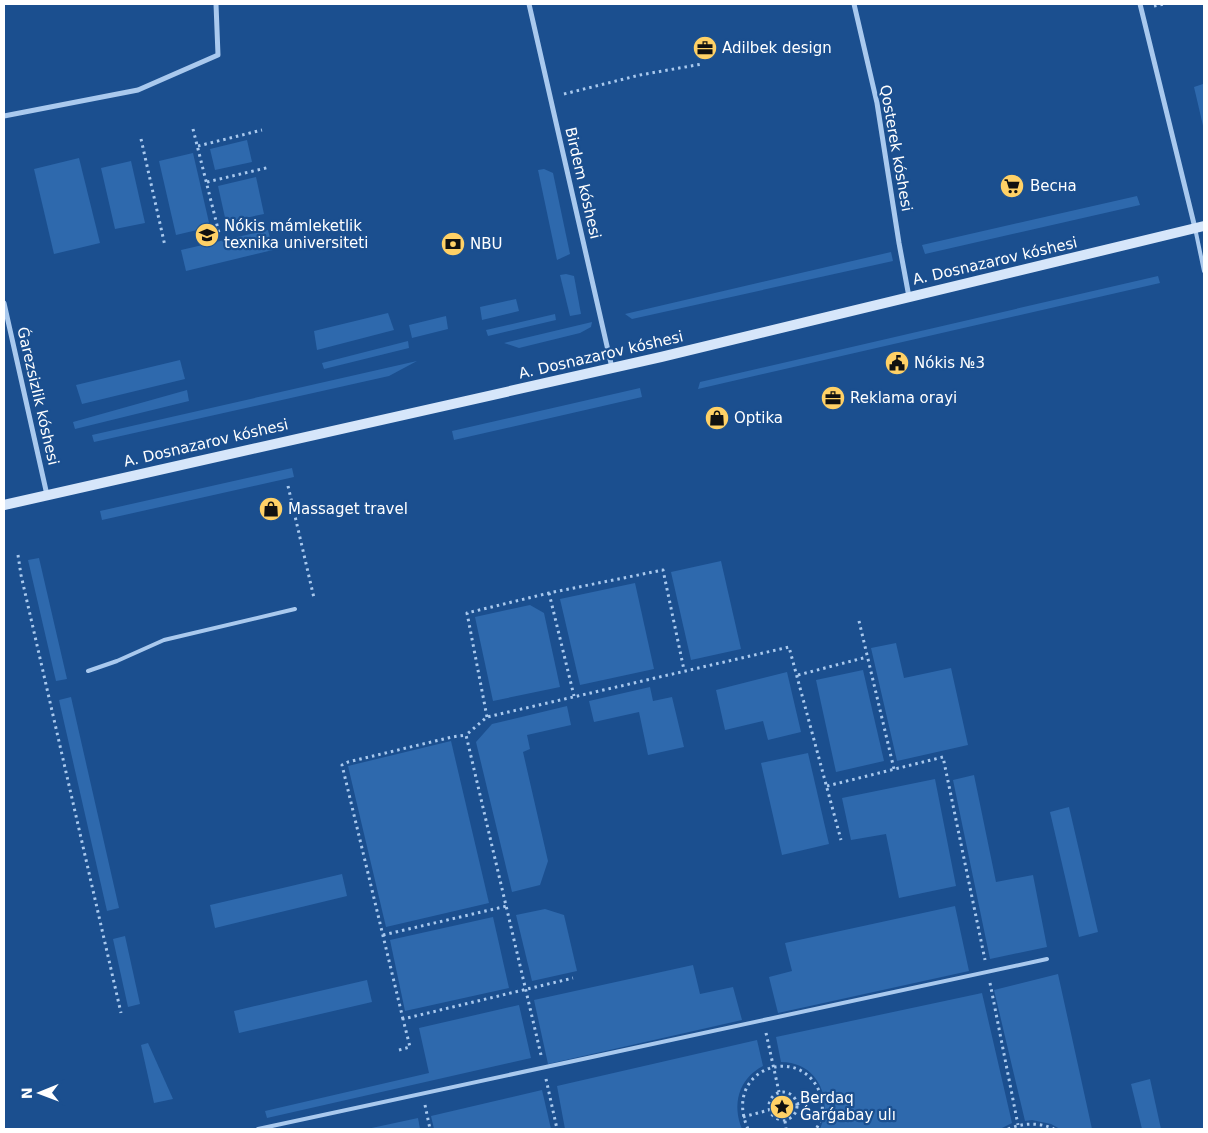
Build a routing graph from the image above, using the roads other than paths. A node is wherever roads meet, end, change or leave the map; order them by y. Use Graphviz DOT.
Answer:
graph roads {
  1 [pos="216,4"];
  2 [pos="529,4"];
  3 [pos="854,4"];
  4 [pos="1140,4"];
  5 [pos="4,116"];
  6 [pos="1200,227"];
  7 [pos="1204,271"];
  8 [pos="910,297"];
  9 [pos="4,303"];
  10 [pos="612,368"];
  11 [pos="47,495"];
  12 [pos="4,505"];
  13 [pos="295,609"];
  14 [pos="88,671"];
  15 [pos="1047,959"];
  16 [pos="258,1129"];
  1 -- 5 [label="street"];
  2 -- 10 [label="street, Birdem kóshesi"];
  3 -- 8 [label="street, Qosterek kóshesi"];
  4 -- 6 [label="street"];
  6 -- 7 [label="lane"];
  6 -- 8 [label="main road, A. Dosnazarov kóshesi"];
  8 -- 10 [label="main road, A. Dosnazarov kóshesi"];
  9 -- 11 [label="street, Ǵarezsizlik kóshesi"];
  10 -- 11 [label="main road, A. Dosnazarov kóshesi"];
  11 -- 12 [label="main road, A. Dosnazarov kóshesi"];
  13 -- 14 [label="lane"];
  15 -- 16 [label="lane"];
}
